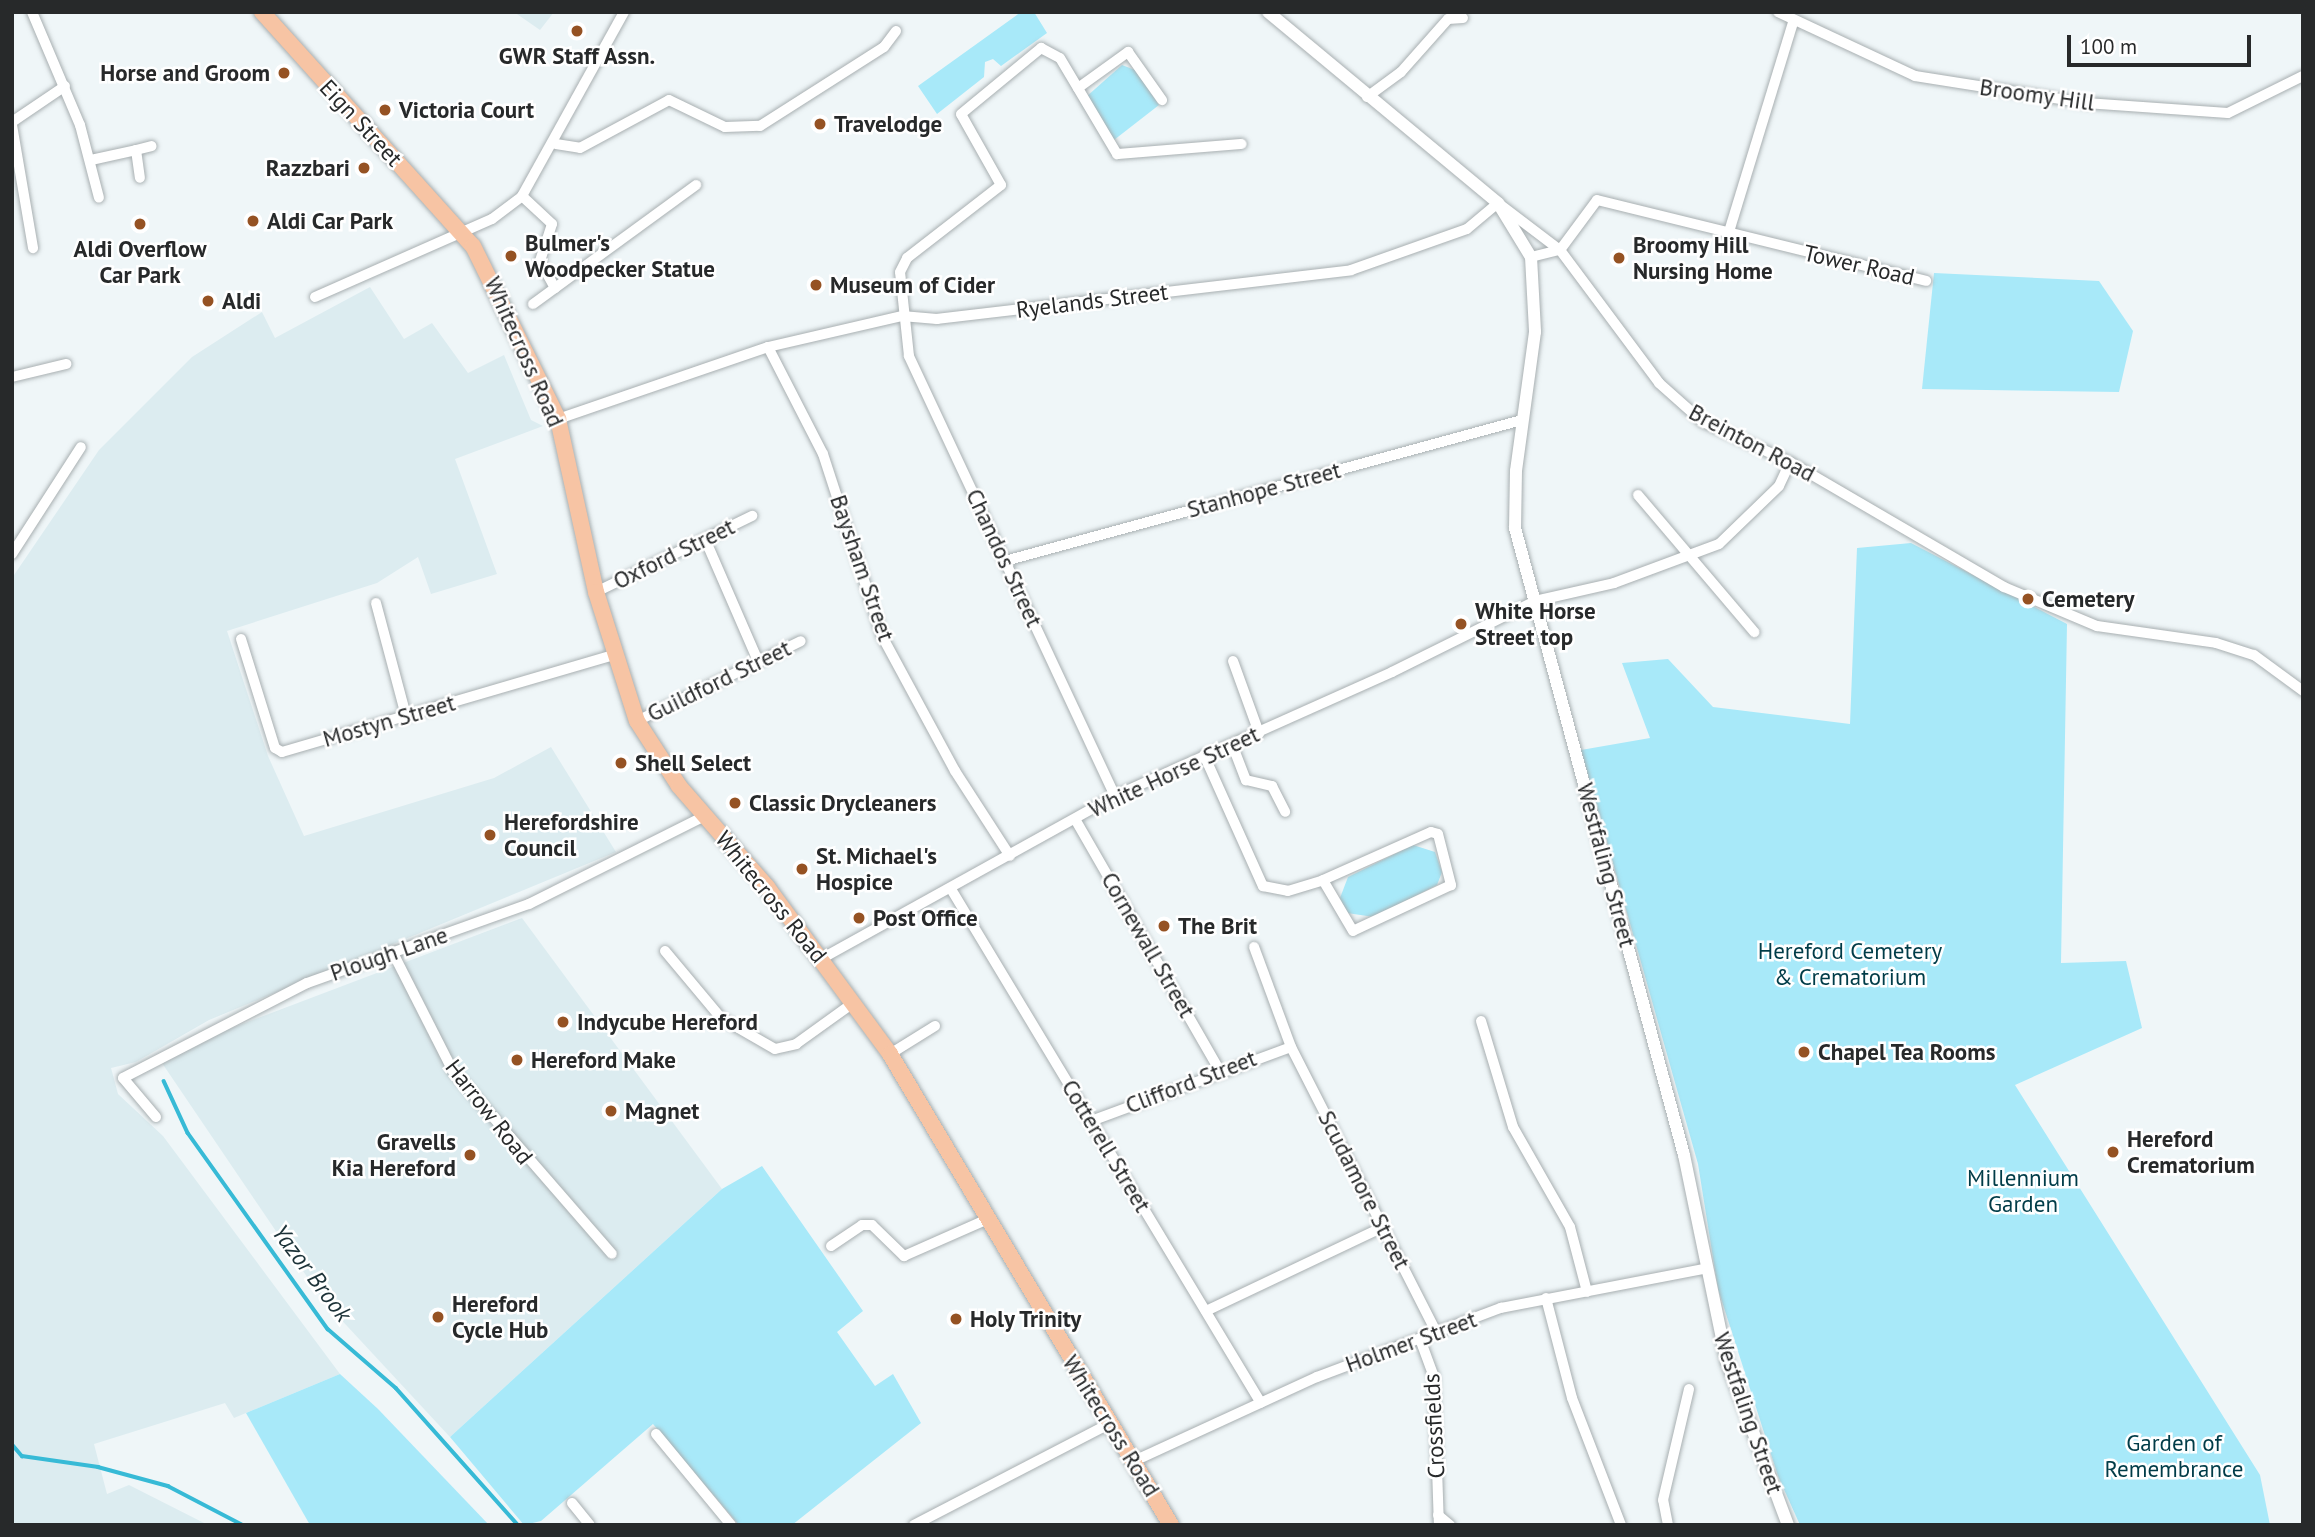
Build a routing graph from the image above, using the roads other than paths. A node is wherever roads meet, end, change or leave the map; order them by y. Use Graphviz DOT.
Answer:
graph roads {
  1 [pos="32,12"];
  2 [pos="262,12"];
  3 [pos="624,12"];
  4 [pos="1268,12"];
  5 [pos="1778,12"];
  6 [pos="1463,18"];
  7 [pos="1793,23"];
  8 [pos="896,31"];
  9 [pos="2303,76"];
  10 [pos="65,86"];
  11 [pos="1078,88"];
  12 [pos="1367,97"];
  13 [pos="1162,100"];
  14 [pos="12,124"];
  15 [pos="556,144"];
  16 [pos="1242,144"];
  17 [pos="152,146"];
  18 [pos="136,150"];
  19 [pos="90,159"];
  20 [pos="140,178"];
  21 [pos="696,185"];
  22 [pos="522,196"];
  23 [pos="99,198"];
  24 [pos="1498,203"];
  25 [pos="462,231"];
  26 [pos="1728,235"];
  27 [pos="33,248"];
  28 [pos="1560,250"];
  29 [pos="1531,257"];
  30 [pos="1926,281"];
  31 [pos="555,288"];
  32 [pos="315,297"];
  33 [pos="533,304"];
  34 [pos="902,316"];
  35 [pos="768,348"];
  36 [pos="66,364"];
  37 [pos="12,377"];
  38 [pos="558,419"];
  39 [pos="1522,420"];
  40 [pos="81,447"];
  41 [pos="1790,462"];
  42 [pos="1638,495"];
  43 [pos="752,516"];
  44 [pos="705,539"];
  45 [pos="12,554"];
  46 [pos="1692,558"];
  47 [pos="1005,561"];
  48 [pos="596,592"];
  49 [pos="1535,601"];
  50 [pos="376,603"];
  51 [pos="1754,632"];
  52 [pos="241,639"];
  53 [pos="801,640"];
  54 [pos="613,655"];
  55 [pos="758,661"];
  56 [pos="1233,661"];
  57 [pos="2303,691"];
  58 [pos="406,716"];
  59 [pos="637,721"];
  60 [pos="1259,733"];
  61 [pos="1232,744"];
  62 [pos="1204,755"];
  63 [pos="1115,796"];
  64 [pos="1284,812"];
  65 [pos="705,816"];
  66 [pos="1075,818"];
  67 [pos="1010,856"];
  68 [pos="1323,880"];
  69 [pos="951,889"];
  70 [pos="1254,947"];
  71 [pos="392,951"];
  72 [pos="665,951"];
  73 [pos="821,959"];
  74 [pos="853,1003"];
  75 [pos="1481,1021"];
  76 [pos="935,1026"];
  77 [pos="1292,1047"];
  78 [pos="890,1054"];
  79 [pos="1220,1071"];
  80 [pos="156,1116"];
  81 [pos="1091,1121"];
  82 [pos="988,1219"];
  83 [pos="1383,1227"];
  84 [pos="831,1246"];
  85 [pos="612,1254"];
  86 [pos="1704,1269"];
  87 [pos="1587,1292"];
  88 [pos="1546,1298"];
  89 [pos="1206,1311"];
  90 [pos="1437,1333"];
  91 [pos="1420,1339"];
  92 [pos="1689,1389"];
  93 [pos="1261,1403"];
  94 [pos="1111,1423"];
  95 [pos="656,1434"];
  96 [pos="1134,1461"];
  97 [pos="572,1503"];
  98 [pos="1439,1520"];
  99 [pos="590,1525"];
  100 [pos="731,1525"];
  101 [pos="914,1525"];
  102 [pos="1171,1525"];
  103 [pos="1450,1525"];
  104 [pos="1621,1525"];
  105 [pos="1668,1525"];
  106 [pos="1788,1525"];
  1 -- 10 [label="street"];
  2 -- 25 [label="highway, Eign Street"];
  3 -- 15 [label="street"];
  4 -- 12 [label="street, Breinton Road"];
  5 -- 7 [label="street, Broomy Hill"];
  6 -- 12 [label="street"];
  7 -- 9 [label="street, Broomy Hill"];
  7 -- 26 [label="street"];
  8 -- 15 [label="street"];
  10 -- 14 [label="street"];
  10 -- 19 [label="street"];
  11 -- 13 [label="street"];
  11 -- 16 [label="street"];
  11 -- 34 [label="street, Chandos Street"];
  12 -- 24 [label="street, Breinton Road"];
  14 -- 27 [label="street"];
  15 -- 22 [label="street"];
  17 -- 18 [label="street"];
  18 -- 19 [label="street"];
  18 -- 20 [label="street"];
  19 -- 23 [label="street"];
  21 -- 31 [label="street"];
  22 -- 25 [label="street"];
  22 -- 31 [label="street"];
  24 -- 28 [label="street, Breinton Road"];
  24 -- 29 [label="street, Westfaling Street"];
  24 -- 34 [label="street, Ryelands Street"];
  25 -- 32 [label="street"];
  25 -- 38 [label="highway, Whitecross Road"];
  26 -- 28 [label="street, Tower Road"];
  26 -- 30 [label="street, Tower Road"];
  28 -- 29 [label="street"];
  28 -- 41 [label="street, Breinton Road"];
  29 -- 39 [label="street, Westfaling Street"];
  31 -- 33 [label="street"];
  34 -- 35 [label="street, Ryelands Street"];
  34 -- 47 [label="street, Chandos Street"];
  35 -- 38 [label="street, Ryelands Street"];
  35 -- 67 [label="street, Baysham Street"];
  36 -- 37 [label="street"];
  38 -- 48 [label="highway, Whitecross Road"];
  39 -- 47 [label="street, Stanhope Street"];
  39 -- 49 [label="street, Westfaling Street"];
  40 -- 45 [label="street"];
  41 -- 46 [label="street, White Horse Street"];
  41 -- 57 [label="street, Breinton Road"];
  42 -- 46 [label="street"];
  43 -- 44 [label="street, Oxford Street"];
  44 -- 48 [label="street, Oxford Street"];
  44 -- 55 [label="street"];
  46 -- 49 [label="street, White Horse Street"];
  46 -- 51 [label="street"];
  47 -- 63 [label="street, Chandos Street"];
  48 -- 54 [label="highway, Whitecross Road"];
  49 -- 60 [label="street, White Horse Street"];
  49 -- 86 [label="street, Westfaling Street"];
  50 -- 58 [label="street"];
  52 -- 58 [label="street, Mostyn Street"];
  53 -- 55 [label="street, Guildford Street"];
  54 -- 58 [label="street, Mostyn Street"];
  54 -- 59 [label="highway, Whitecross Road"];
  55 -- 59 [label="street, Guildford Street"];
  56 -- 60 [label="street"];
  59 -- 65 [label="highway, Whitecross Road"];
  60 -- 61 [label="street, White Horse Street"];
  61 -- 62 [label="street, White Horse Street"];
  61 -- 64 [label="street"];
  62 -- 63 [label="street, White Horse Street"];
  62 -- 68 [label="street"];
  63 -- 66 [label="street, White Horse Street"];
  65 -- 71 [label="street, Plough Lane"];
  65 -- 73 [label="highway, Whitecross Road"];
  66 -- 67 [label="street, White Horse Street"];
  66 -- 79 [label="street, Cornewall Street"];
  67 -- 69 [label="street, White Horse Street"];
  68 -- 68 [label="street"];
  69 -- 73 [label="street, White Horse Street"];
  69 -- 81 [label="street, Cotterell Street"];
  70 -- 77 [label="street, Scudamore Street"];
  71 -- 80 [label="street, Plough Lane"];
  71 -- 85 [label="street, Harrow Road"];
  72 -- 74 [label="street"];
  73 -- 74 [label="highway, Whitecross Road"];
  74 -- 78 [label="highway, Whitecross Road"];
  75 -- 87 [label="street"];
  76 -- 78 [label="street"];
  77 -- 79 [label="street, Clifford Street"];
  77 -- 83 [label="street, Scudamore Street"];
  78 -- 82 [label="highway, Whitecross Road"];
  79 -- 81 [label="street, Clifford Street"];
  81 -- 89 [label="street, Cotterell Street"];
  82 -- 84 [label="street"];
  82 -- 94 [label="highway, Whitecross Road"];
  83 -- 89 [label="street"];
  83 -- 90 [label="street, Scudamore Street"];
  86 -- 87 [label="street, Holmer Street"];
  86 -- 106 [label="street, Westfaling Street"];
  87 -- 88 [label="street, Holmer Street"];
  88 -- 90 [label="street, Holmer Street"];
  88 -- 104 [label="street"];
  89 -- 93 [label="street, Cotterell Street"];
  90 -- 91 [label="street, Holmer Street"];
  91 -- 93 [label="street, Holmer Street"];
  91 -- 98 [label="street, Crossfields"];
  92 -- 105 [label="street"];
  93 -- 96 [label="street, Holmer Street"];
  94 -- 96 [label="highway, Whitecross Road"];
  94 -- 101 [label="street"];
  95 -- 100 [label="street"];
  96 -- 102 [label="highway, Whitecross Road"];
  97 -- 99 [label="street"];
  98 -- 103 [label="street, Crossfields"];
}
